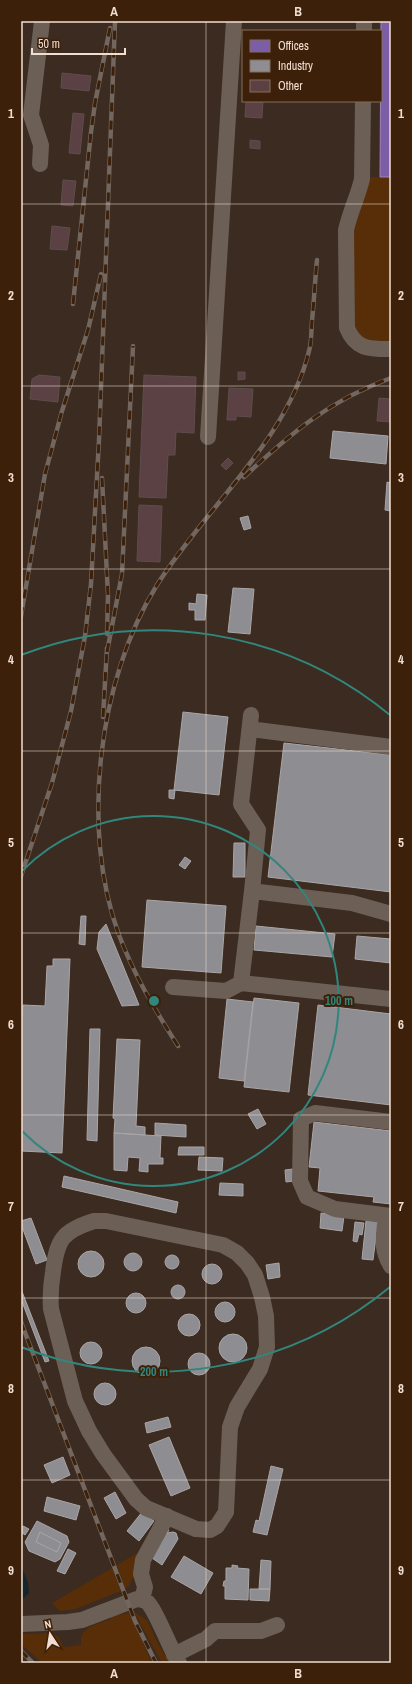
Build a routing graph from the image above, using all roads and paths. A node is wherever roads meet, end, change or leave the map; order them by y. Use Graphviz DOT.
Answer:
graph roads {
  1 [pos="42,21"];
  2 [pos="234,21"];
  3 [pos="363,102"];
  4 [pos="26,114"];
  5 [pos="40,164"];
  6 [pos="391,349"];
  7 [pos="208,437"];
  8 [pos="391,747"];
  9 [pos="252,891"];
  10 [pos="391,914"];
  11 [pos="241,983"];
  12 [pos="172,987"];
  13 [pos="391,999"];
  14 [pos="391,1122"];
  15 [pos="389,1216"];
  16 [pos="391,1266"];
  17 [pos="167,1516"];
  18 [pos="142,1600"];
  19 [pos="21,1624"];
  20 [pos="277,1625"];
  21 [pos="177,1659"];
  1 -- 4 [label="street"];
  2 -- 7 [label="street"];
  3 -- 6 [label="street"];
  4 -- 5 [label="street"];
  8 -- 9 [label="street"];
  9 -- 10 [label="street"];
  9 -- 11 [label="street"];
  11 -- 12 [label="street"];
  11 -- 13 [label="street"];
  14 -- 15 [label="street"];
  15 -- 16 [label="street"];
  17 -- 17 [label="street"];
  17 -- 18 [label="street"];
  18 -- 19 [label="street"];
  18 -- 21 [label="street"];
  20 -- 21 [label="street"];
}
